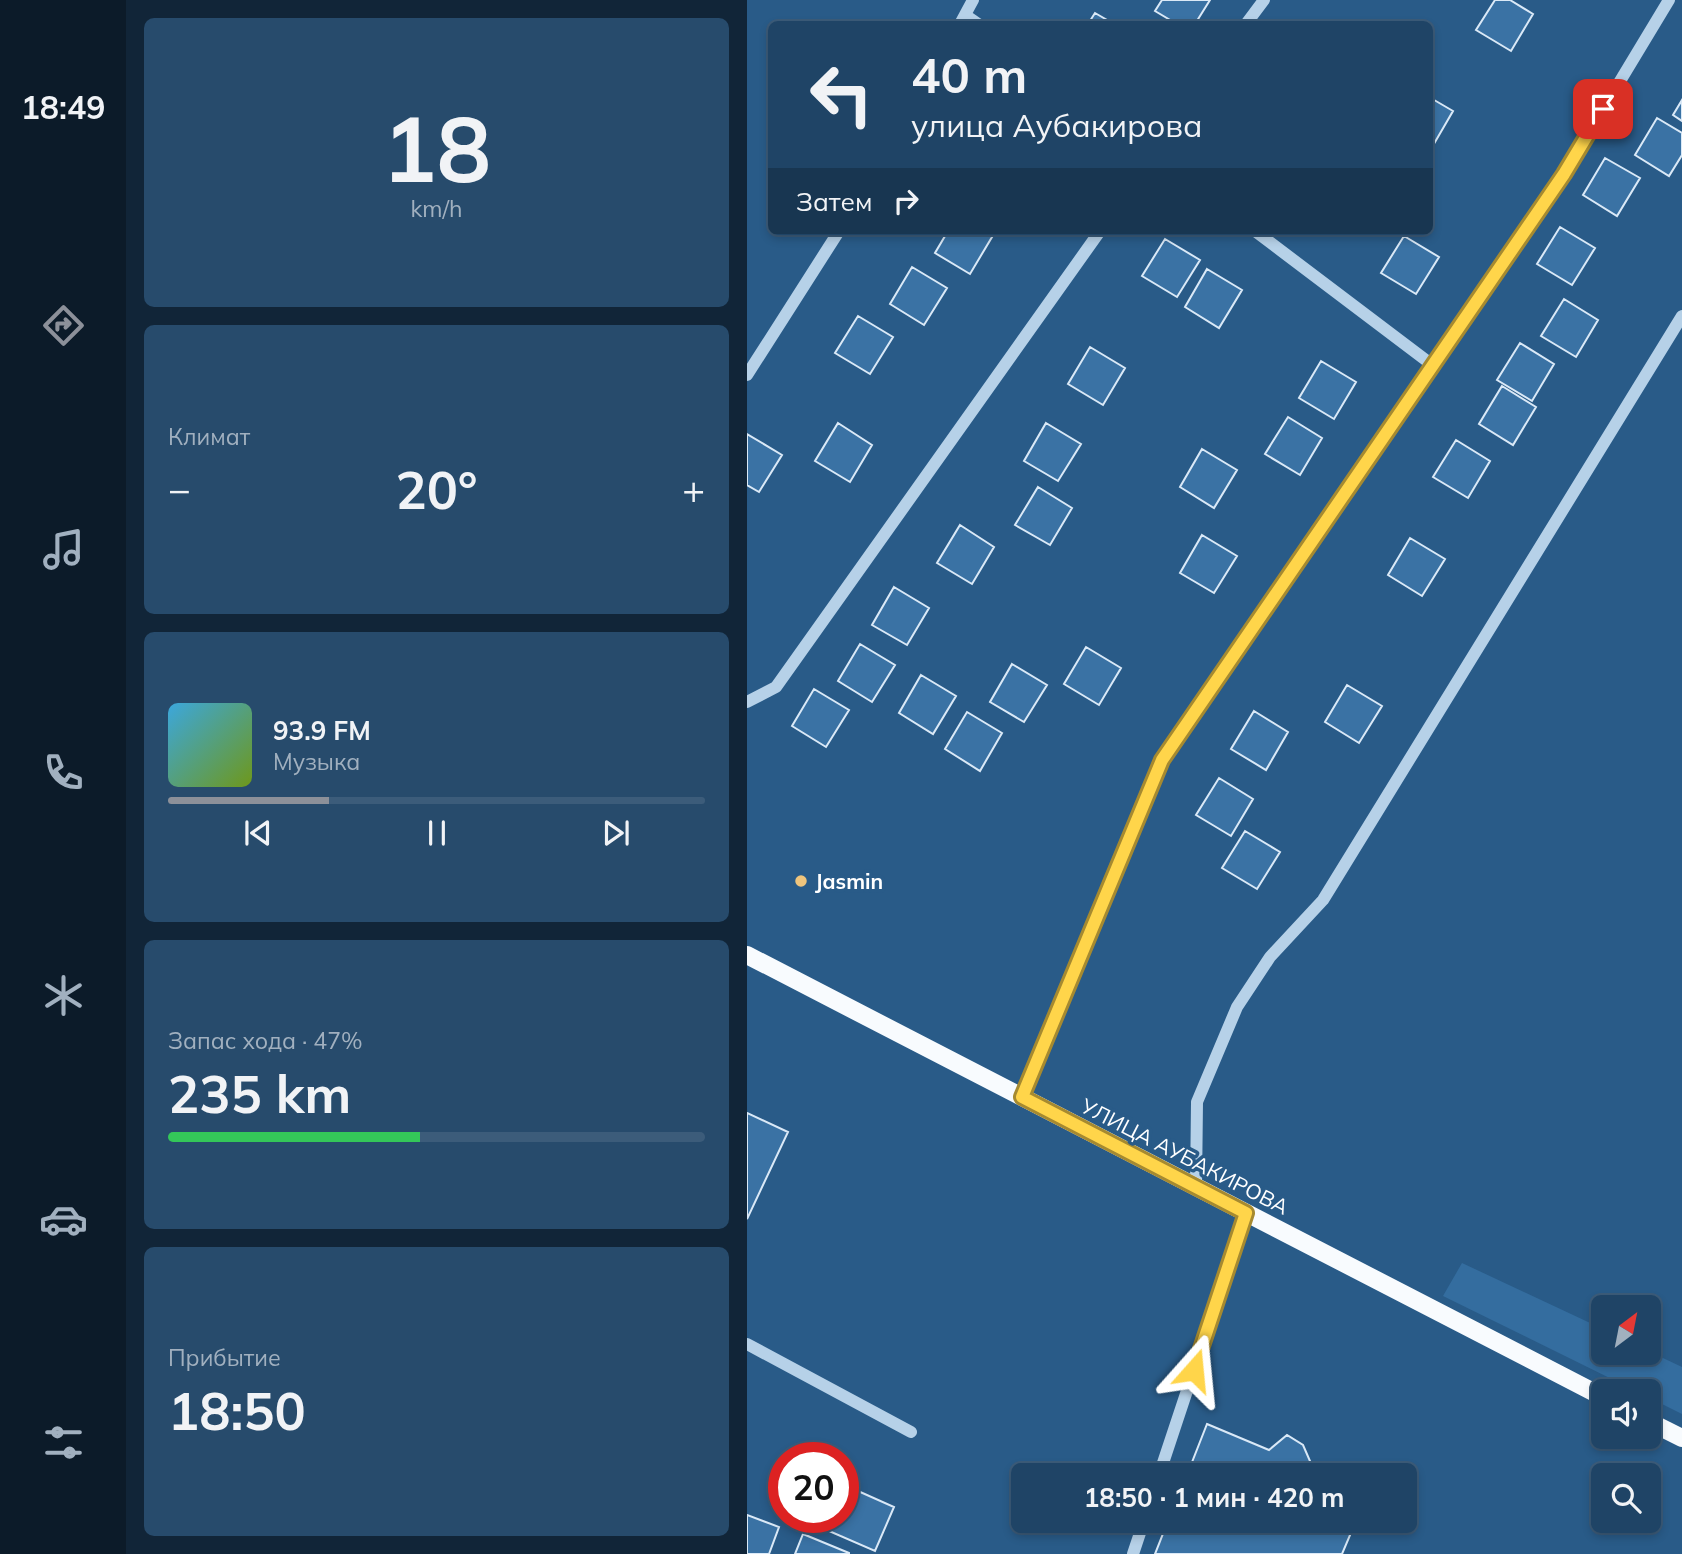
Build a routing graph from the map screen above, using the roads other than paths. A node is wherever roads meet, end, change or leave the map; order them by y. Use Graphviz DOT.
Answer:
graph roads {
  1 [pos="973,0"];
  2 [pos="1264,0"];
  3 [pos="1669,0"];
  4 [pos="962,20"];
  5 [pos="1248,21"];
  6 [pos="836,235"];
  7 [pos="1097,235"];
  8 [pos="1260,235"];
  9 [pos="1682,316"];
  10 [pos="1431,364"];
  11 [pos="747,375"];
  12 [pos="747,702"];
  13 [pos="747,955"];
  14 [pos="1022,1097"];
  15 [pos="1196,1187"];
  16 [pos="1246,1213"];
  17 [pos="747,1344"];
  18 [pos="1591,1391"];
  19 [pos="1661,1428"];
  20 [pos="911,1432"];
  21 [pos="1682,1438"];
  22 [pos="1163,1463"];
  23 [pos="1140,1533"];
  24 [pos="1133,1554"];
  1 -- 4 [label="street"];
  2 -- 5 [label="street"];
  3 -- 10 [label="street"];
  6 -- 11 [label="street"];
  7 -- 12 [label="street"];
  8 -- 10 [label="street"];
  9 -- 15 [label="street"];
  10 -- 14 [label="street"];
  13 -- 14 [label="main road, УЛИЦА АУБАКИРОВА"];
  14 -- 15 [label="main road, УЛИЦА АУБАКИРОВА"];
  15 -- 16 [label="main road, УЛИЦА АУБАКИРОВА"];
  16 -- 18 [label="main road, УЛИЦА АУБАКИРОВА"];
  16 -- 22 [label="street"];
  17 -- 20 [label="street"];
  19 -- 21 [label="main road"];
  23 -- 24 [label="street"];
}
